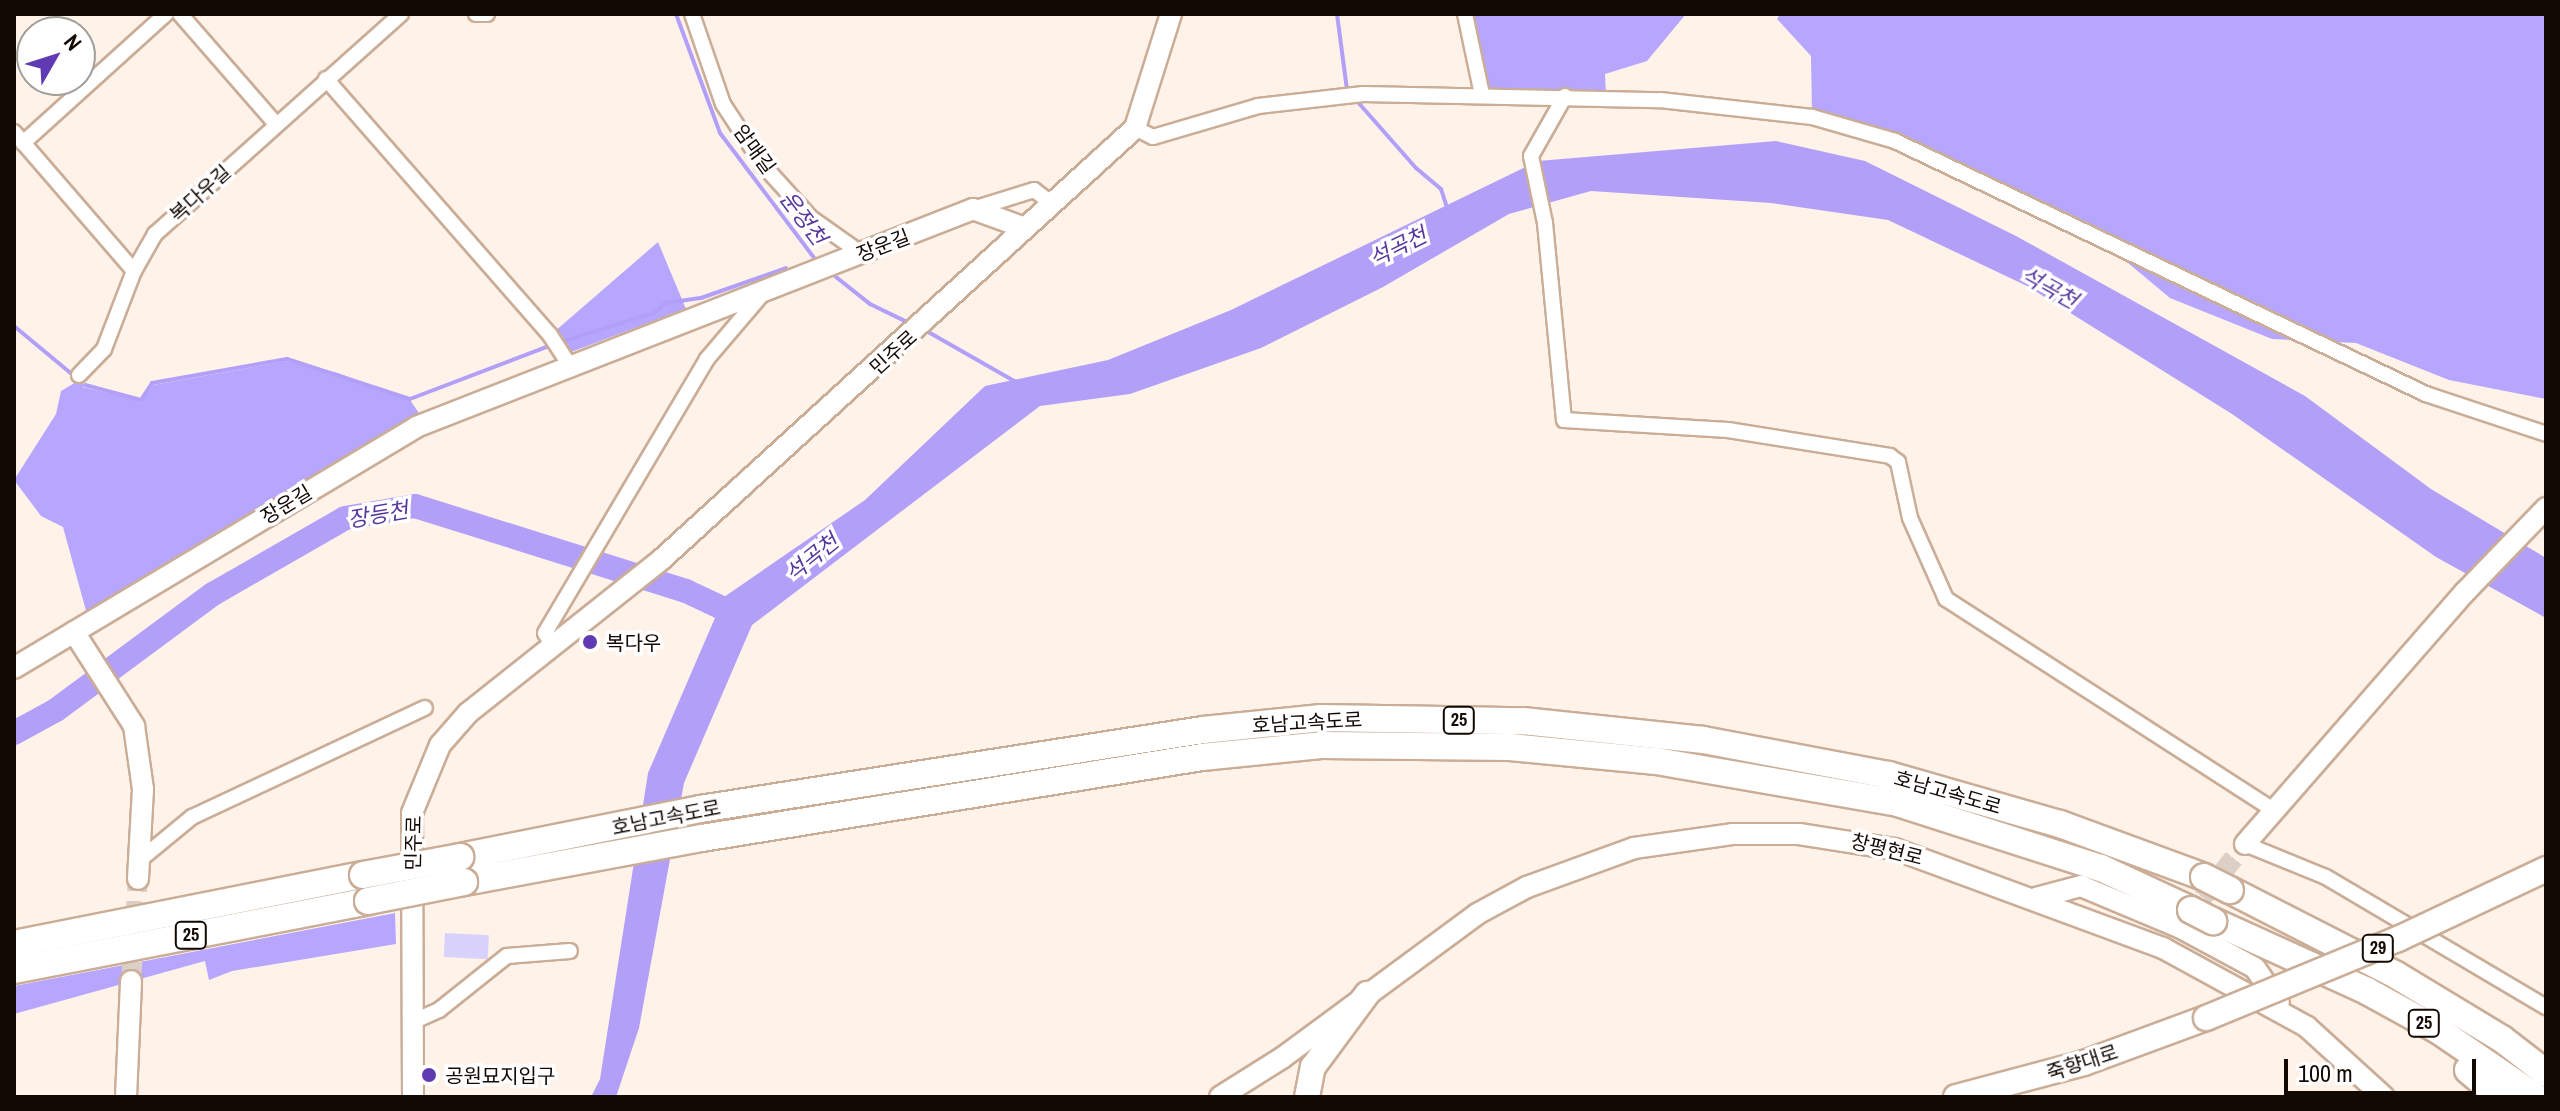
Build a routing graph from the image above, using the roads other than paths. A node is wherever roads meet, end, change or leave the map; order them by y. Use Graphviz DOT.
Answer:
graph roads {
  1 [pos="166,14"];
  2 [pos="180,14"];
  3 [pos="401,14"];
  4 [pos="476,14"];
  5 [pos="487,14"];
  6 [pos="692,14"];
  7 [pos="1171,14"];
  8 [pos="1465,14"];
  9 [pos="326,79"];
  10 [pos="1482,95"];
  11 [pos="1565,96"];
  12 [pos="276,124"];
  13 [pos="1135,128"];
  14 [pos="19,137"];
  15 [pos="1054,205"];
  16 [pos="973,209"];
  17 [pos="1025,228"];
  18 [pos="855,256"];
  19 [pos="134,271"];
  20 [pos="766,290"];
  21 [pos="571,367"];
  22 [pos="79,375"];
  23 [pos="2546,434"];
  24 [pos="2546,508"];
  25 [pos="74,632"];
  26 [pos="554,648"];
  27 [pos="14,668"];
  28 [pos="425,708"];
  29 [pos="2275,811"];
  30 [pos="2245,844"];
  31 [pos="574,848"];
  32 [pos="140,869"];
  33 [pos="2546,869"];
  34 [pos="462,870"];
  35 [pos="14,944"];
  36 [pos="570,951"];
  37 [pos="2304,964"];
  38 [pos="14,970"];
  39 [pos="131,981"];
  40 [pos="1367,994"];
  41 [pos="2546,1007"];
  42 [pos="412,1022"];
  43 [pos="2546,1073"];
  44 [pos="2000,1087"];
  45 [pos="126,1097"];
  46 [pos="413,1097"];
  47 [pos="1220,1097"];
  48 [pos="1307,1097"];
  49 [pos="1956,1097"];
  50 [pos="1973,1097"];
  51 [pos="2384,1097"];
  52 [pos="2500,1097"];
  53 [pos="2536,1097"];
  1 -- 14 [label="street"];
  2 -- 12 [label="street"];
  3 -- 9 [label="street, 복다우길"];
  4 -- 5 [label="street"];
  6 -- 18 [label="street, 암매길"];
  7 -- 13 [label="main road, 민주로"];
  8 -- 10 [label="street"];
  9 -- 12 [label="street, 복다우길"];
  9 -- 21 [label="street"];
  10 -- 11 [label="street"];
  10 -- 13 [label="street"];
  11 -- 23 [label="street"];
  11 -- 29 [label="street"];
  12 -- 19 [label="street, 복다우길"];
  13 -- 15 [label="main road, 민주로"];
  14 -- 19 [label="street"];
  15 -- 16 [label="street, 장운길"];
  15 -- 17 [label="main road, 민주로"];
  16 -- 17 [label="main road"];
  16 -- 18 [label="main road, 장운길"];
  17 -- 26 [label="main road, 민주로"];
  18 -- 20 [label="main road, 장운길"];
  19 -- 22 [label="street, 복다우길"];
  20 -- 21 [label="main road, 장운길"];
  20 -- 26 [label="street"];
  21 -- 25 [label="main road, 장운길"];
  24 -- 29 [label="main road"];
  25 -- 27 [label="main road, 장운길"];
  25 -- 32 [label="main road"];
  26 -- 42 [label="main road, 민주로"];
  28 -- 32 [label="street"];
  29 -- 30 [label="main road"];
  30 -- 41 [label="street"];
  31 -- 34 [label="highway, 호남고속도로 / 25"];
  31 -- 37 [label="highway, 호남고속도로 / 25"];
  31 -- 43 [label="highway, 호남고속도로 / 25, bridge"];
  33 -- 44 [label="main road, 죽향대로 / 29, bridge"];
  34 -- 35 [label="highway, 호남고속도로 / 25, bridge"];
  34 -- 38 [label="highway, 호남고속도로 / 25, bridge"];
  36 -- 42 [label="street"];
  37 -- 52 [label="highway"];
  37 -- 53 [label="highway, 호남고속도로 / 25"];
  39 -- 45 [label="main road"];
  40 -- 47 [label="main road, 창평현로"];
  40 -- 48 [label="main road"];
  40 -- 51 [label="main road, 창평현로"];
  42 -- 46 [label="main road, 민주로"];
  44 -- 49 [label="main road, 죽향대로 / 29"];
  44 -- 50 [label="main road"];
}
